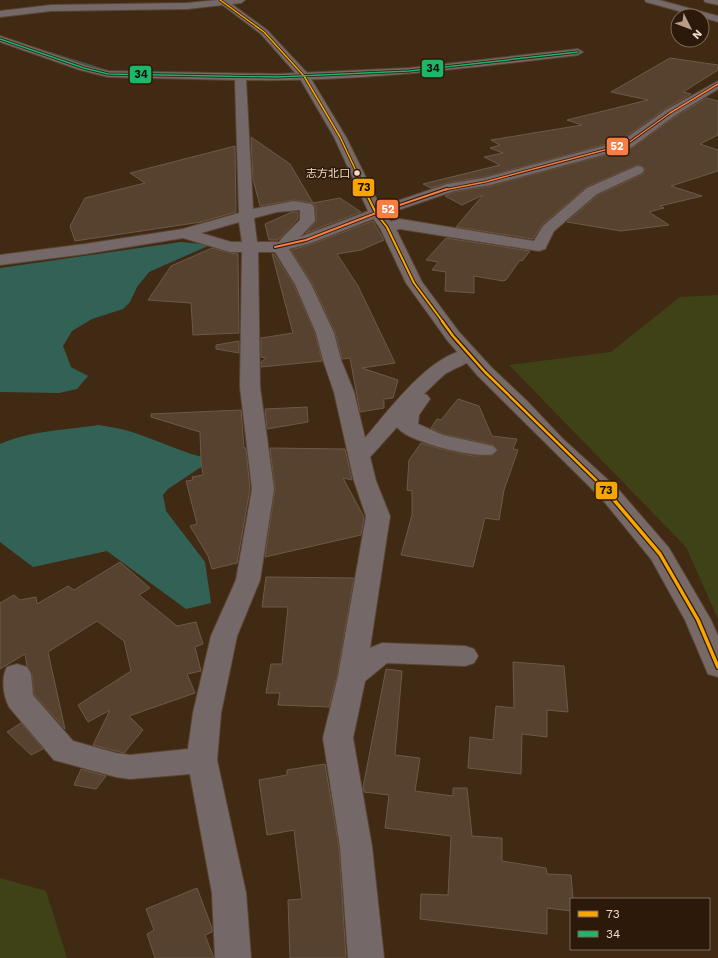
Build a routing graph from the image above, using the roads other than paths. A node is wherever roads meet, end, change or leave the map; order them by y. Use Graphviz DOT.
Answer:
graph roads {
  1 [pos="119,0"];
  2 [pos="241,0"];
  3 [pos="649,0"];
  4 [pos="708,0"];
  5 [pos="222,2"];
  6 [pos="718,2"];
  7 [pos="133,6"];
  8 [pos="0,14"];
  9 [pos="718,19"];
  10 [pos="0,39"];
  11 [pos="578,52"];
  12 [pos="304,76"];
  13 [pos="240,77"];
  14 [pos="718,84"];
  15 [pos="637,170"];
  16 [pos="376,213"];
  17 [pos="246,216"];
  18 [pos="387,227"];
  19 [pos="184,233"];
  20 [pos="284,246"];
  21 [pos="250,247"];
  22 [pos="0,260"];
  23 [pos="469,355"];
  24 [pos="435,374"];
  25 [pos="486,450"];
  26 [pos="359,456"];
  27 [pos="465,656"];
  28 [pos="718,667"];
  29 [pos="17,674"];
  30 [pos="352,676"];
  31 [pos="202,760"];
  32 [pos="233,958"];
  33 [pos="366,958"];
  1 -- 7 [label="street"];
  2 -- 5 [label="street"];
  3 -- 9 [label="street"];
  4 -- 6 [label="main road"];
  5 -- 7 [label="street"];
  5 -- 12 [label="main road"];
  7 -- 8 [label="street"];
  10 -- 13 [label="street"];
  11 -- 12 [label="street"];
  12 -- 13 [label="street"];
  12 -- 16 [label="main road"];
  13 -- 17 [label="street"];
  14 -- 16 [label="street"];
  15 -- 18 [label="street"];
  16 -- 18 [label="main road"];
  16 -- 20 [label="street"];
  17 -- 19 [label="street"];
  17 -- 20 [label="street"];
  17 -- 21 [label="street"];
  18 -- 23 [label="main road"];
  19 -- 21 [label="street"];
  19 -- 22 [label="street"];
  20 -- 21 [label="street"];
  20 -- 26 [label="street"];
  21 -- 31 [label="street"];
  23 -- 24 [label="street"];
  23 -- 28 [label="main road"];
  24 -- 25 [label="street"];
  24 -- 26 [label="street"];
  26 -- 30 [label="street"];
  27 -- 30 [label="street"];
  29 -- 31 [label="street"];
  30 -- 33 [label="street"];
  31 -- 32 [label="street"];
}
